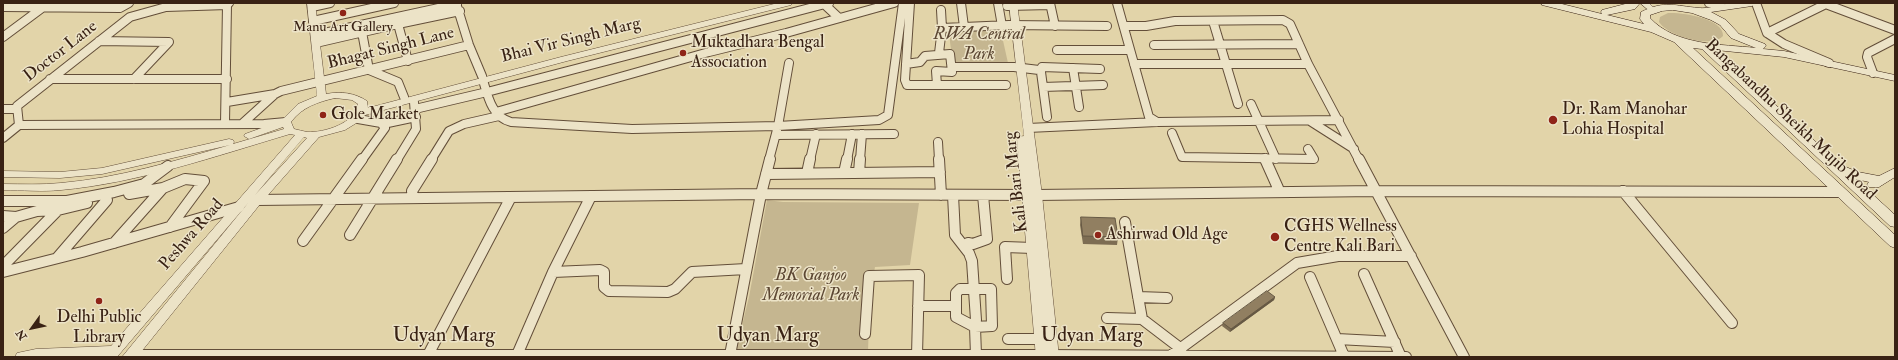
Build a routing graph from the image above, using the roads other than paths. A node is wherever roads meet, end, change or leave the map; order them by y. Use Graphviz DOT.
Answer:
graph roads {
  1 [pos="129,3"];
  2 [pos="330,3"];
  3 [pos="394,3"];
  4 [pos="767,3"];
  5 [pos="788,3"];
  6 [pos="825,3"];
  7 [pos="894,3"];
  8 [pos="903,3"];
  9 [pos="910,3"];
  10 [pos="960,3"];
  11 [pos="1117,3"];
  12 [pos="1546,3"];
  13 [pos="1563,3"];
  14 [pos="1635,3"];
  15 [pos="1709,3"];
  16 [pos="1721,3"];
  17 [pos="1754,3"];
  18 [pos="1826,3"];
  19 [pos="228,4"];
  20 [pos="1007,4"];
  21 [pos="1050,4"];
  22 [pos="312,5"];
  23 [pos="375,5"];
  24 [pos="458,6"];
  25 [pos="3,7"];
  26 [pos="1652,7"];
  27 [pos="42,8"];
  28 [pos="941,10"];
  29 [pos="1606,12"];
  30 [pos="1699,12"];
  31 [pos="839,18"];
  32 [pos="314,21"];
  33 [pos="378,21"];
  34 [pos="1213,21"];
  35 [pos="1723,22"];
  36 [pos="398,24"];
  37 [pos="1009,26"];
  38 [pos="1055,26"];
  39 [pos="1107,26"];
  40 [pos="1124,26"];
  41 [pos="964,27"];
  42 [pos="942,28"];
  43 [pos="1655,30"];
  44 [pos="1895,30"];
  45 [pos="362,32"];
  46 [pos="1768,33"];
  47 [pos="1733,34"];
  48 [pos="3,37"];
  49 [pos="315,39"];
  50 [pos="1895,39"];
  51 [pos="1678,40"];
  52 [pos="99,41"];
  53 [pos="704,44"];
  54 [pos="1299,44"];
  55 [pos="470,45"];
  56 [pos="1154,45"];
  57 [pos="1220,45"];
  58 [pos="1706,47"];
  59 [pos="1727,47"];
  60 [pos="1057,50"];
  61 [pos="1130,50"];
  62 [pos="939,53"];
  63 [pos="1784,54"];
  64 [pos="1080,59"];
  65 [pos="408,61"];
  66 [pos="789,63"];
  67 [pos="906,64"];
  68 [pos="1134,64"];
  69 [pos="1226,64"];
  70 [pos="1308,64"];
  71 [pos="1834,65"];
  72 [pos="952,67"];
  73 [pos="1017,67"];
  74 [pos="1042,67"];
  75 [pos="1073,68"];
  76 [pos="1100,69"];
  77 [pos="370,70"];
  78 [pos="1873,73"];
  79 [pos="483,78"];
  80 [pos="1895,78"];
  81 [pos="134,79"];
  82 [pos="228,79"];
  83 [pos="50,80"];
  84 [pos="320,82"];
  85 [pos="937,85"];
  86 [pos="1006,85"];
  87 [pos="1103,85"];
  88 [pos="1075,86"];
  89 [pos="1043,87"];
  90 [pos="487,92"];
  91 [pos="275,94"];
  92 [pos="322,98"];
  93 [pos="227,102"];
  94 [pos="1238,104"];
  95 [pos="1251,104"];
  96 [pos="412,105"];
  97 [pos="1079,107"];
  98 [pos="3,109"];
  99 [pos="16,109"];
  100 [pos="362,113"];
  101 [pos="498,114"];
  102 [pos="1047,117"];
  103 [pos="1339,120"];
  104 [pos="1258,121"];
  105 [pos="1310,121"];
  106 [pos="1157,122"];
  107 [pos="225,123"];
  108 [pos="243,123"];
  109 [pos="382,124"];
  110 [pos="19,125"];
  111 [pos="291,128"];
  112 [pos="1028,128"];
  113 [pos="777,130"];
  114 [pos="1172,133"];
  115 [pos="816,134"];
  116 [pos="852,134"];
  117 [pos="862,134"];
  118 [pos="894,134"];
  119 [pos="315,135"];
  120 [pos="3,138"];
  121 [pos="938,142"];
  122 [pos="1308,149"];
  123 [pos="1355,150"];
  124 [pos="1265,158"];
  125 [pos="1276,158"];
  126 [pos="168,166"];
  127 [pos="1834,167"];
  128 [pos="940,172"];
  129 [pos="1895,172"];
  130 [pos="807,173"];
  131 [pos="844,173"];
  132 [pos="860,173"];
  133 [pos="3,174"];
  134 [pos="766,174"];
  135 [pos="1880,180"];
  136 [pos="3,187"];
  137 [pos="163,188"];
  138 [pos="1278,188"];
  139 [pos="1377,191"];
  140 [pos="1623,192"];
  141 [pos="1840,192"];
  142 [pos="1860,192"];
  143 [pos="761,194"];
  144 [pos="941,195"];
  145 [pos="954,195"];
  146 [pos="983,195"];
  147 [pos="1032,195"];
  148 [pos="591,196"];
  149 [pos="511,197"];
  150 [pos="413,198"];
  151 [pos="371,199"];
  152 [pos="107,200"];
  153 [pos="257,200"];
  154 [pos="332,200"];
  155 [pos="3,201"];
  156 [pos="238,207"];
  157 [pos="58,210"];
  158 [pos="3,216"];
  159 [pos="16,217"];
  160 [pos="1125,222"];
  161 [pos="1895,224"];
  162 [pos="170,227"];
  163 [pos="3,228"];
  164 [pos="350,235"];
  165 [pos="303,240"];
  166 [pos="114,243"];
  167 [pos="968,243"];
  168 [pos="1895,243"];
  169 [pos="1036,252"];
  170 [pos="1411,256"];
  171 [pos="57,258"];
  172 [pos="3,266"];
  173 [pos="746,269"];
  174 [pos="3,272"];
  175 [pos="553,272"];
  176 [pos="1364,274"];
  177 [pos="1310,277"];
  178 [pos="1007,279"];
  179 [pos="974,289"];
  180 [pos="1138,297"];
  181 [pos="1167,298"];
  182 [pos="918,306"];
  183 [pos="956,306"];
  184 [pos="1107,318"];
  185 [pos="1142,319"];
  186 [pos="976,323"];
  187 [pos="1732,323"];
  188 [pos="865,334"];
  189 [pos="1008,339"];
  190 [pos="1041,339"];
  191 [pos="1337,339"];
  192 [pos="1395,342"];
  193 [pos="1180,348"];
  194 [pos="112,354"];
  195 [pos="56,355"];
  196 [pos="517,355"];
  197 [pos="730,355"];
  198 [pos="917,355"];
  199 [pos="976,355"];
  200 [pos="130,356"];
  201 [pos="233,356"];
  202 [pos="408,356"];
  203 [pos="428,356"];
  204 [pos="1047,356"];
  205 [pos="1170,356"];
  206 [pos="1344,356"];
  207 [pos="22,357"];
  208 [pos="1401,357"];
  209 [pos="1406,357"];
  210 [pos="1464,357"];
  1 -- 27 [label="street"];
  2 -- 22 [label="street"];
  3 -- 23 [label="street"];
  4 -- 79 [label="street, Bhai Vir Singh Marg"];
  5 -- 79 [label="street, Bhai Vir Singh Marg"];
  6 -- 31 [label="street"];
  6 -- 53 [label="street"];
  7 -- 31 [label="street"];
  8 -- 113 [label="street"];
  9 -- 67 [label="street"];
  10 -- 41 [label="street"];
  11 -- 40 [label="street"];
  12 -- 43 [label="main road"];
  13 -- 29 [label="main road"];
  14 -- 29 [label="main road"];
  15 -- 16 [label="street"];
  17 -- 30 [label="main road"];
  17 -- 35 [label="main road"];
  17 -- 46 [label="street"];
  18 -- 44 [label="street"];
  18 -- 46 [label="street"];
  19 -- 52 [label="street, Doctor Lane"];
  19 -- 82 [label="street, Doctor Lane"];
  20 -- 21 [label="street"];
  20 -- 37 [label="street, Kali Bari Marg"];
  21 -- 38 [label="street"];
  22 -- 32 [label="street"];
  23 -- 32 [label="street"];
  23 -- 33 [label="street"];
  24 -- 33 [label="street"];
  24 -- 36 [label="street"];
  24 -- 55 [label="street"];
  25 -- 27 [label="street"];
  26 -- 29 [label="main road"];
  26 -- 30 [label="main road"];
  26 -- 43 [label="main road"];
  27 -- 48 [label="street"];
  28 -- 42 [label="street"];
  30 -- 35 [label="main road"];
  31 -- 53 [label="street"];
  32 -- 49 [label="street"];
  33 -- 49 [label="street"];
  34 -- 40 [label="street"];
  34 -- 54 [label="street"];
  34 -- 57 [label="street"];
  35 -- 47 [label="main road"];
  36 -- 45 [label="street"];
  36 -- 65 [label="street"];
  37 -- 38 [label="street"];
  37 -- 41 [label="street"];
  37 -- 73 [label="street, Kali Bari Marg"];
  38 -- 39 [label="street"];
  40 -- 61 [label="street"];
  41 -- 42 [label="street"];
  42 -- 62 [label="street"];
  43 -- 51 [label="main road"];
  45 -- 49 [label="street"];
  45 -- 77 [label="street"];
  46 -- 71 [label="street"];
  47 -- 59 [label="main road"];
  47 -- 63 [label="main road"];
  49 -- 84 [label="street"];
  50 -- 78 [label="street"];
  51 -- 58 [label="main road"];
  51 -- 141 [label="main road, Bangabandhu Sheikh Mujib Road"];
  52 -- 81 [label="street"];
  52 -- 83 [label="street, Doctor Lane"];
  53 -- 90 [label="street"];
  53 -- 101 [label="street"];
  54 -- 57 [label="street"];
  54 -- 70 [label="street"];
  55 -- 65 [label="street, Bhagat Singh Lane"];
  55 -- 79 [label="street"];
  56 -- 57 [label="street"];
  57 -- 69 [label="street"];
  58 -- 59 [label="main road"];
  58 -- 127 [label="main road, Bangabandhu Sheikh Mujib Road"];
  59 -- 63 [label="main road"];
  60 -- 64 [label="street"];
  61 -- 64 [label="street"];
  61 -- 68 [label="street"];
  62 -- 67 [label="street"];
  62 -- 72 [label="street"];
  63 -- 71 [label="main road"];
  64 -- 75 [label="street"];
  64 -- 76 [label="street"];
  65 -- 77 [label="street, Bhagat Singh Lane"];
  66 -- 113 [label="street"];
  67 -- 85 [label="street"];
  68 -- 69 [label="street"];
  68 -- 106 [label="street"];
  69 -- 70 [label="street"];
  69 -- 94 [label="street"];
  70 -- 103 [label="street"];
  71 -- 78 [label="main road"];
  72 -- 73 [label="street"];
  72 -- 85 [label="street"];
  73 -- 89 [label="street"];
  73 -- 112 [label="street, Kali Bari Marg"];
  73 -- 147 [label="street, Kali Bari Marg"];
  74 -- 75 [label="street"];
  75 -- 88 [label="street"];
  77 -- 84 [label="street, Bhagat Singh Lane"];
  77 -- 96 [label="street"];
  78 -- 80 [label="main road"];
  79 -- 90 [label="street"];
  79 -- 96 [label="street, Bhai Vir Singh Marg"];
  81 -- 82 [label="street"];
  81 -- 83 [label="street"];
  82 -- 93 [label="street, Doctor Lane"];
  83 -- 99 [label="street, Doctor Lane"];
  84 -- 91 [label="street, Bhagat Singh Lane"];
  84 -- 92 [label="street"];
  85 -- 86 [label="street"];
  87 -- 88 [label="street"];
  88 -- 89 [label="street"];
  88 -- 97 [label="street"];
  89 -- 102 [label="street"];
  90 -- 96 [label="street"];
  90 -- 101 [label="street"];
  91 -- 93 [label="street, Bhagat Singh Lane"];
  91 -- 108 [label="street"];
  92 -- 100 [label="street, Peshwa Road"];
  92 -- 111 [label="street, Peshwa Road"];
  93 -- 107 [label="street, Doctor Lane"];
  95 -- 104 [label="street"];
  96 -- 100 [label="street, Bhai Vir Singh Marg"];
  96 -- 109 [label="street"];
  96 -- 151 [label="street"];
  98 -- 99 [label="street"];
  99 -- 110 [label="street"];
  100 -- 109 [label="street"];
  100 -- 119 [label="street, Bhai Vir Singh Marg"];
  101 -- 113 [label="street"];
  101 -- 150 [label="street"];
  103 -- 105 [label="street"];
  103 -- 123 [label="street"];
  104 -- 105 [label="street"];
  104 -- 106 [label="street"];
  104 -- 125 [label="street"];
  105 -- 123 [label="street"];
  106 -- 112 [label="street"];
  107 -- 108 [label="street"];
  107 -- 110 [label="street"];
  108 -- 111 [label="street"];
  109 -- 154 [label="street"];
  110 -- 120 [label="street"];
  111 -- 119 [label="street, Bhai Vir Singh Marg"];
  111 -- 126 [label="street"];
  111 -- 133 [label="street"];
  111 -- 156 [label="street, Peshwa Road"];
  112 -- 147 [label="street, Kali Bari Marg"];
  113 -- 115 [label="street"];
  113 -- 134 [label="street"];
  114 -- 124 [label="street"];
  115 -- 116 [label="street"];
  115 -- 130 [label="street"];
  116 -- 117 [label="street"];
  116 -- 131 [label="street"];
  117 -- 118 [label="street"];
  117 -- 132 [label="street"];
  119 -- 153 [label="street, Peshwa Road"];
  121 -- 128 [label="street"];
  122 -- 125 [label="street"];
  123 -- 139 [label="street"];
  124 -- 125 [label="street"];
  124 -- 138 [label="street"];
  126 -- 136 [label="street"];
  126 -- 155 [label="street"];
  127 -- 135 [label="main road"];
  127 -- 142 [label="main road, Bangabandhu Sheikh Mujib Road"];
  128 -- 132 [label="street"];
  128 -- 144 [label="street"];
  129 -- 135 [label="main road"];
  130 -- 131 [label="street"];
  130 -- 134 [label="street"];
  131 -- 132 [label="street"];
  134 -- 143 [label="street"];
  135 -- 142 [label="main road"];
  137 -- 152 [label="street"];
  137 -- 162 [label="street"];
  137 -- 166 [label="street"];
  139 -- 140 [label="street"];
  139 -- 147 [label="street"];
  139 -- 170 [label="street"];
  140 -- 141 [label="street"];
  140 -- 187 [label="street"];
  141 -- 168 [label="main road, Bangabandhu Sheikh Mujib Road"];
  142 -- 161 [label="main road, Bangabandhu Sheikh Mujib Road"];
  143 -- 144 [label="street"];
  143 -- 148 [label="street"];
  143 -- 173 [label="street"];
  144 -- 145 [label="street"];
  145 -- 146 [label="street"];
  145 -- 179 [label="street"];
  146 -- 147 [label="street"];
  146 -- 167 [label="street"];
  147 -- 169 [label="street, Kali Bari Marg"];
  148 -- 149 [label="street"];
  148 -- 175 [label="street"];
  149 -- 150 [label="street"];
  149 -- 203 [label="street"];
  150 -- 151 [label="street"];
  151 -- 154 [label="street"];
  151 -- 164 [label="street"];
  152 -- 157 [label="street"];
  152 -- 171 [label="street"];
  153 -- 154 [label="street"];
  153 -- 200 [label="street, Peshwa Road"];
  154 -- 165 [label="street"];
  156 -- 162 [label="street"];
  156 -- 194 [label="street, Peshwa Road"];
  157 -- 159 [label="street"];
  157 -- 172 [label="street"];
  158 -- 159 [label="street"];
  159 -- 163 [label="street"];
  160 -- 180 [label="street"];
  162 -- 166 [label="street"];
  166 -- 171 [label="street"];
  169 -- 178 [label="street"];
  169 -- 190 [label="street, Kali Bari Marg"];
  169 -- 204 [label="street, Kali Bari Marg"];
  170 -- 193 [label="street"];
  170 -- 210 [label="street"];
  171 -- 174 [label="street"];
  173 -- 175 [label="street"];
  173 -- 197 [label="street"];
  175 -- 196 [label="street"];
  176 -- 192 [label="street"];
  177 -- 191 [label="street"];
  179 -- 183 [label="street"];
  179 -- 186 [label="street"];
  179 -- 186 [label="street"];
  180 -- 181 [label="street"];
  180 -- 185 [label="street"];
  182 -- 183 [label="street"];
  182 -- 188 [label="street"];
  182 -- 198 [label="street"];
  183 -- 186 [label="street"];
  184 -- 185 [label="street"];
  185 -- 193 [label="street"];
  186 -- 199 [label="street"];
  189 -- 190 [label="street"];
  190 -- 204 [label="street, Kali Bari Marg"];
  191 -- 192 [label="street"];
  191 -- 206 [label="street"];
  192 -- 208 [label="street"];
  193 -- 205 [label="street"];
  194 -- 195 [label="street"];
  195 -- 207 [label="street"];
  196 -- 197 [label="street, Udyan Marg"];
  196 -- 203 [label="street, Udyan Marg"];
  197 -- 198 [label="street, Udyan Marg"];
  198 -- 199 [label="street, Udyan Marg"];
  199 -- 204 [label="street, Udyan Marg"];
  200 -- 201 [label="street, Udyan Marg"];
  201 -- 202 [label="street, Udyan Marg"];
  202 -- 203 [label="street, Udyan Marg"];
  204 -- 205 [label="street, Udyan Marg"];
  205 -- 206 [label="street, Udyan Marg"];
  206 -- 208 [label="street, Udyan Marg"];
  208 -- 209 [label="street, Udyan Marg"];
}
